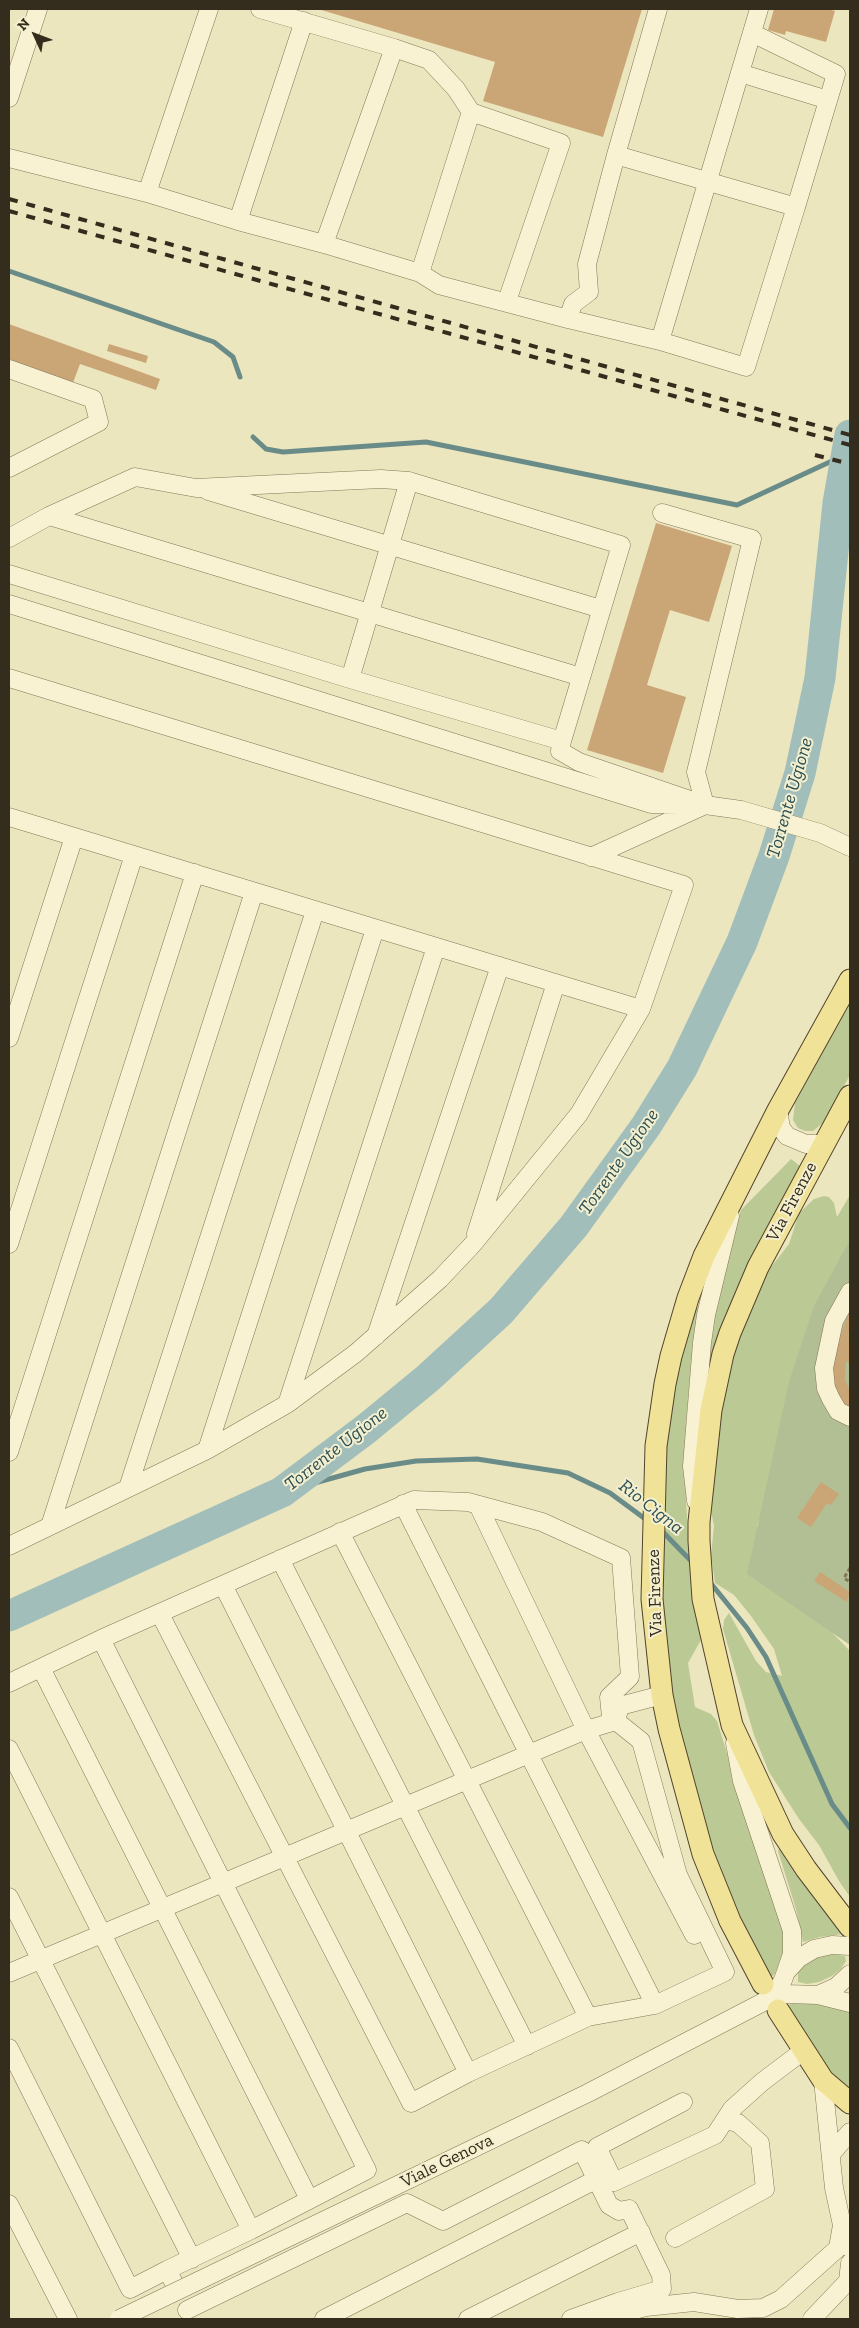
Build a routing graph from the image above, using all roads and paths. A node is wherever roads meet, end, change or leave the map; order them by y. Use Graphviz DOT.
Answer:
graph roads {
  1 [pos="38,9"];
  2 [pos="209,9"];
  3 [pos="260,9"];
  4 [pos="658,9"];
  5 [pos="759,9"];
  6 [pos="304,21"];
  7 [pos="752,33"];
  8 [pos="394,48"];
  9 [pos="740,73"];
  10 [pos="9,98"];
  11 [pos="828,100"];
  12 [pos="471,112"];
  13 [pos="616,155"];
  14 [pos="9,158"];
  15 [pos="706,180"];
  16 [pos="148,194"];
  17 [pos="796,207"];
  18 [pos="238,221"];
  19 [pos="324,244"];
  20 [pos="420,273"];
  21 [pos="507,301"];
  22 [pos="568,319"];
  23 [pos="660,341"];
  24 [pos="9,369"];
  25 [pos="9,468"];
  26 [pos="409,481"];
  27 [pos="196,488"];
  28 [pos="662,513"];
  29 [pos="49,516"];
  30 [pos="9,538"];
  31 [pos="388,546"];
  32 [pos="9,574"];
  33 [pos="9,604"];
  34 [pos="601,609"];
  35 [pos="369,614"];
  36 [pos="581,677"];
  37 [pos="9,678"];
  38 [pos="350,679"];
  39 [pos="562,741"];
  40 [pos="705,805"];
  41 [pos="10,822"];
  42 [pos="74,837"];
  43 [pos="850,847"];
  44 [pos="134,855"];
  45 [pos="591,857"];
  46 [pos="195,873"];
  47 [pos="254,892"];
  48 [pos="315,910"];
  49 [pos="375,929"];
  50 [pos="436,947"];
  51 [pos="500,966"];
  52 [pos="850,980"];
  53 [pos="556,983"];
  54 [pos="641,1009"];
  55 [pos="9,1038"];
  56 [pos="850,1096"];
  57 [pos="778,1110"];
  58 [pos="823,1144"];
  59 [pos="734,1196"];
  60 [pos="9,1244"];
  61 [pos="473,1244"];
  62 [pos="850,1292"];
  63 [pos="376,1337"];
  64 [pos="287,1404"];
  65 [pos="850,1417"];
  66 [pos="207,1450"];
  67 [pos="9,1452"];
  68 [pos="128,1488"];
  69 [pos="403,1504"];
  70 [pos="478,1505"];
  71 [pos="50,1526"];
  72 [pos="699,1531"];
  73 [pos="340,1532"];
  74 [pos="9,1546"];
  75 [pos="280,1559"];
  76 [pos="850,1568"];
  77 [pos="850,1582"];
  78 [pos="222,1585"];
  79 [pos="160,1614"];
  80 [pos="101,1639"];
  81 [pos="41,1668"];
  82 [pos="9,1683"];
  83 [pos="662,1696"];
  84 [pos="616,1721"];
  85 [pos="732,1725"];
  86 [pos="586,1730"];
  87 [pos="9,1749"];
  88 [pos="529,1754"];
  89 [pos="467,1781"];
  90 [pos="405,1807"];
  91 [pos="346,1831"];
  92 [pos="285,1857"];
  93 [pos="223,1883"];
  94 [pos="9,1897"];
  95 [pos="163,1908"];
  96 [pos="850,1927"];
  97 [pos="102,1934"];
  98 [pos="850,1946"];
  99 [pos="41,1960"];
  100 [pos="9,1974"];
  101 [pos="785,1974"];
  102 [pos="850,1974"];
  103 [pos="716,1977"];
  104 [pos="818,1995"];
  105 [pos="771,1997"];
  106 [pos="850,2004"];
  107 [pos="655,2005"];
  108 [pos="588,2017"];
  109 [pos="527,2046"];
  110 [pos="9,2048"];
  111 [pos="803,2051"];
  112 [pos="468,2073"];
  113 [pos="823,2080"];
  114 [pos="683,2102"];
  115 [pos="850,2103"];
  116 [pos="725,2120"];
  117 [pos="850,2132"];
  118 [pos="831,2154"];
  119 [pos="596,2179"];
  120 [pos="842,2189"];
  121 [pos="309,2200"];
  122 [pos="9,2204"];
  123 [pos="846,2229"];
  124 [pos="251,2230"];
  125 [pos="641,2232"];
  126 [pos="675,2238"];
  127 [pos="850,2248"];
  128 [pos="192,2259"];
  129 [pos="850,2263"];
  130 [pos="179,2297"];
  131 [pos="68,2319"];
  132 [pos="119,2319"];
  133 [pos="324,2319"];
  134 [pos="468,2319"];
  135 [pos="571,2319"];
  136 [pos="600,2319"];
  137 [pos="812,2319"];
  1 -- 10 [label="street"];
  2 -- 16 [label="street"];
  3 -- 6 [label="street"];
  4 -- 13 [label="street"];
  5 -- 7 [label="street"];
  6 -- 8 [label="street"];
  6 -- 18 [label="street"];
  7 -- 9 [label="street"];
  7 -- 11 [label="street"];
  8 -- 12 [label="street"];
  8 -- 19 [label="street"];
  9 -- 11 [label="street"];
  9 -- 15 [label="street"];
  11 -- 17 [label="street"];
  12 -- 20 [label="street"];
  12 -- 21 [label="street"];
  13 -- 15 [label="street"];
  13 -- 22 [label="street"];
  14 -- 16 [label="street"];
  15 -- 17 [label="street"];
  15 -- 23 [label="street"];
  16 -- 18 [label="street"];
  17 -- 23 [label="street"];
  18 -- 19 [label="street"];
  19 -- 20 [label="street"];
  20 -- 21 [label="street"];
  21 -- 22 [label="street"];
  22 -- 23 [label="street"];
  24 -- 25 [label="street"];
  26 -- 27 [label="street"];
  26 -- 31 [label="street"];
  26 -- 34 [label="street"];
  27 -- 29 [label="street"];
  27 -- 31 [label="street"];
  28 -- 40 [label="street"];
  29 -- 30 [label="street"];
  29 -- 35 [label="street"];
  31 -- 34 [label="street"];
  31 -- 35 [label="street"];
  32 -- 38 [label="street"];
  33 -- 40 [label="street"];
  34 -- 36 [label="street"];
  35 -- 36 [label="street"];
  35 -- 38 [label="street"];
  36 -- 39 [label="street"];
  37 -- 45 [label="street"];
  38 -- 39 [label="street"];
  39 -- 40 [label="street"];
  40 -- 43 [label="street"];
  40 -- 45 [label="street"];
  41 -- 42 [label="street"];
  42 -- 44 [label="street"];
  42 -- 55 [label="street"];
  44 -- 46 [label="street"];
  44 -- 60 [label="street"];
  45 -- 54 [label="street"];
  46 -- 47 [label="street"];
  46 -- 67 [label="street"];
  47 -- 48 [label="street"];
  47 -- 71 [label="street"];
  48 -- 49 [label="street"];
  48 -- 68 [label="street"];
  49 -- 50 [label="street"];
  49 -- 66 [label="street"];
  50 -- 51 [label="street"];
  50 -- 64 [label="street"];
  51 -- 53 [label="street"];
  51 -- 63 [label="street"];
  52 -- 57 [label="main road, Via Firenze"];
  53 -- 54 [label="street"];
  53 -- 61 [label="street"];
  54 -- 61 [label="street"];
  56 -- 58 [label="main road, Via Firenze"];
  57 -- 58 [label="street, Via Firenze"];
  57 -- 59 [label="main road, Via Firenze"];
  58 -- 72 [label="main road, Via Firenze"];
  59 -- 72 [label="street, Via Firenze"];
  59 -- 83 [label="main road, Via Firenze"];
  61 -- 63 [label="street"];
  62 -- 65 [label="street"];
  63 -- 64 [label="street"];
  64 -- 66 [label="street"];
  66 -- 68 [label="street"];
  68 -- 71 [label="street"];
  69 -- 70 [label="street"];
  69 -- 73 [label="street"];
  69 -- 88 [label="street"];
  70 -- 84 [label="street"];
  70 -- 86 [label="street"];
  71 -- 74 [label="street"];
  72 -- 85 [label="main road, Via Firenze"];
  73 -- 75 [label="street"];
  73 -- 89 [label="street"];
  75 -- 78 [label="street"];
  75 -- 90 [label="street"];
  76 -- 77 [label="path"];
  78 -- 79 [label="street"];
  78 -- 91 [label="street"];
  79 -- 80 [label="street"];
  79 -- 92 [label="street"];
  80 -- 81 [label="street"];
  80 -- 93 [label="street"];
  81 -- 82 [label="street"];
  81 -- 95 [label="street"];
  83 -- 84 [label="street"];
  83 -- 105 [label="main road, Via Firenze"];
  84 -- 86 [label="street"];
  84 -- 103 [label="street"];
  85 -- 96 [label="main road, Via Firenze"];
  85 -- 101 [label="street, Via Firenze"];
  86 -- 88 [label="street"];
  86 -- 103 [label="street"];
  87 -- 97 [label="street"];
  88 -- 89 [label="street"];
  88 -- 107 [label="street"];
  89 -- 90 [label="street"];
  89 -- 108 [label="street"];
  90 -- 91 [label="street"];
  90 -- 109 [label="street"];
  91 -- 92 [label="street"];
  91 -- 112 [label="street"];
  92 -- 93 [label="street"];
  92 -- 112 [label="street"];
  93 -- 95 [label="street"];
  93 -- 121 [label="street"];
  94 -- 99 [label="street"];
  95 -- 97 [label="street"];
  95 -- 121 [label="street"];
  97 -- 99 [label="street"];
  97 -- 124 [label="street"];
  98 -- 101 [label="street, Via Firenze"];
  99 -- 100 [label="street"];
  99 -- 128 [label="street"];
  101 -- 105 [label="street, Via Firenze"];
  102 -- 104 [label="street"];
  103 -- 107 [label="street"];
  104 -- 105 [label="street"];
  104 -- 106 [label="street"];
  105 -- 111 [label="main road, Via Firenze"];
  105 -- 132 [label="street, Viale Genova, bridge"];
  107 -- 108 [label="street"];
  108 -- 109 [label="street"];
  109 -- 112 [label="street"];
  110 -- 130 [label="street"];
  111 -- 113 [label="main road, Via Firenze"];
  111 -- 116 [label="street"];
  113 -- 115 [label="main road, Via Firenze"];
  113 -- 118 [label="street"];
  114 -- 116 [label="street"];
  116 -- 126 [label="street"];
  117 -- 118 [label="street"];
  118 -- 120 [label="street"];
  119 -- 125 [label="street"];
  119 -- 130 [label="street"];
  119 -- 133 [label="street"];
  120 -- 123 [label="street"];
  121 -- 124 [label="street"];
  122 -- 131 [label="street"];
  123 -- 127 [label="street"];
  123 -- 136 [label="street"];
  124 -- 128 [label="street"];
  125 -- 134 [label="street"];
  125 -- 135 [label="street"];
  128 -- 130 [label="street"];
  129 -- 137 [label="street"];
}
